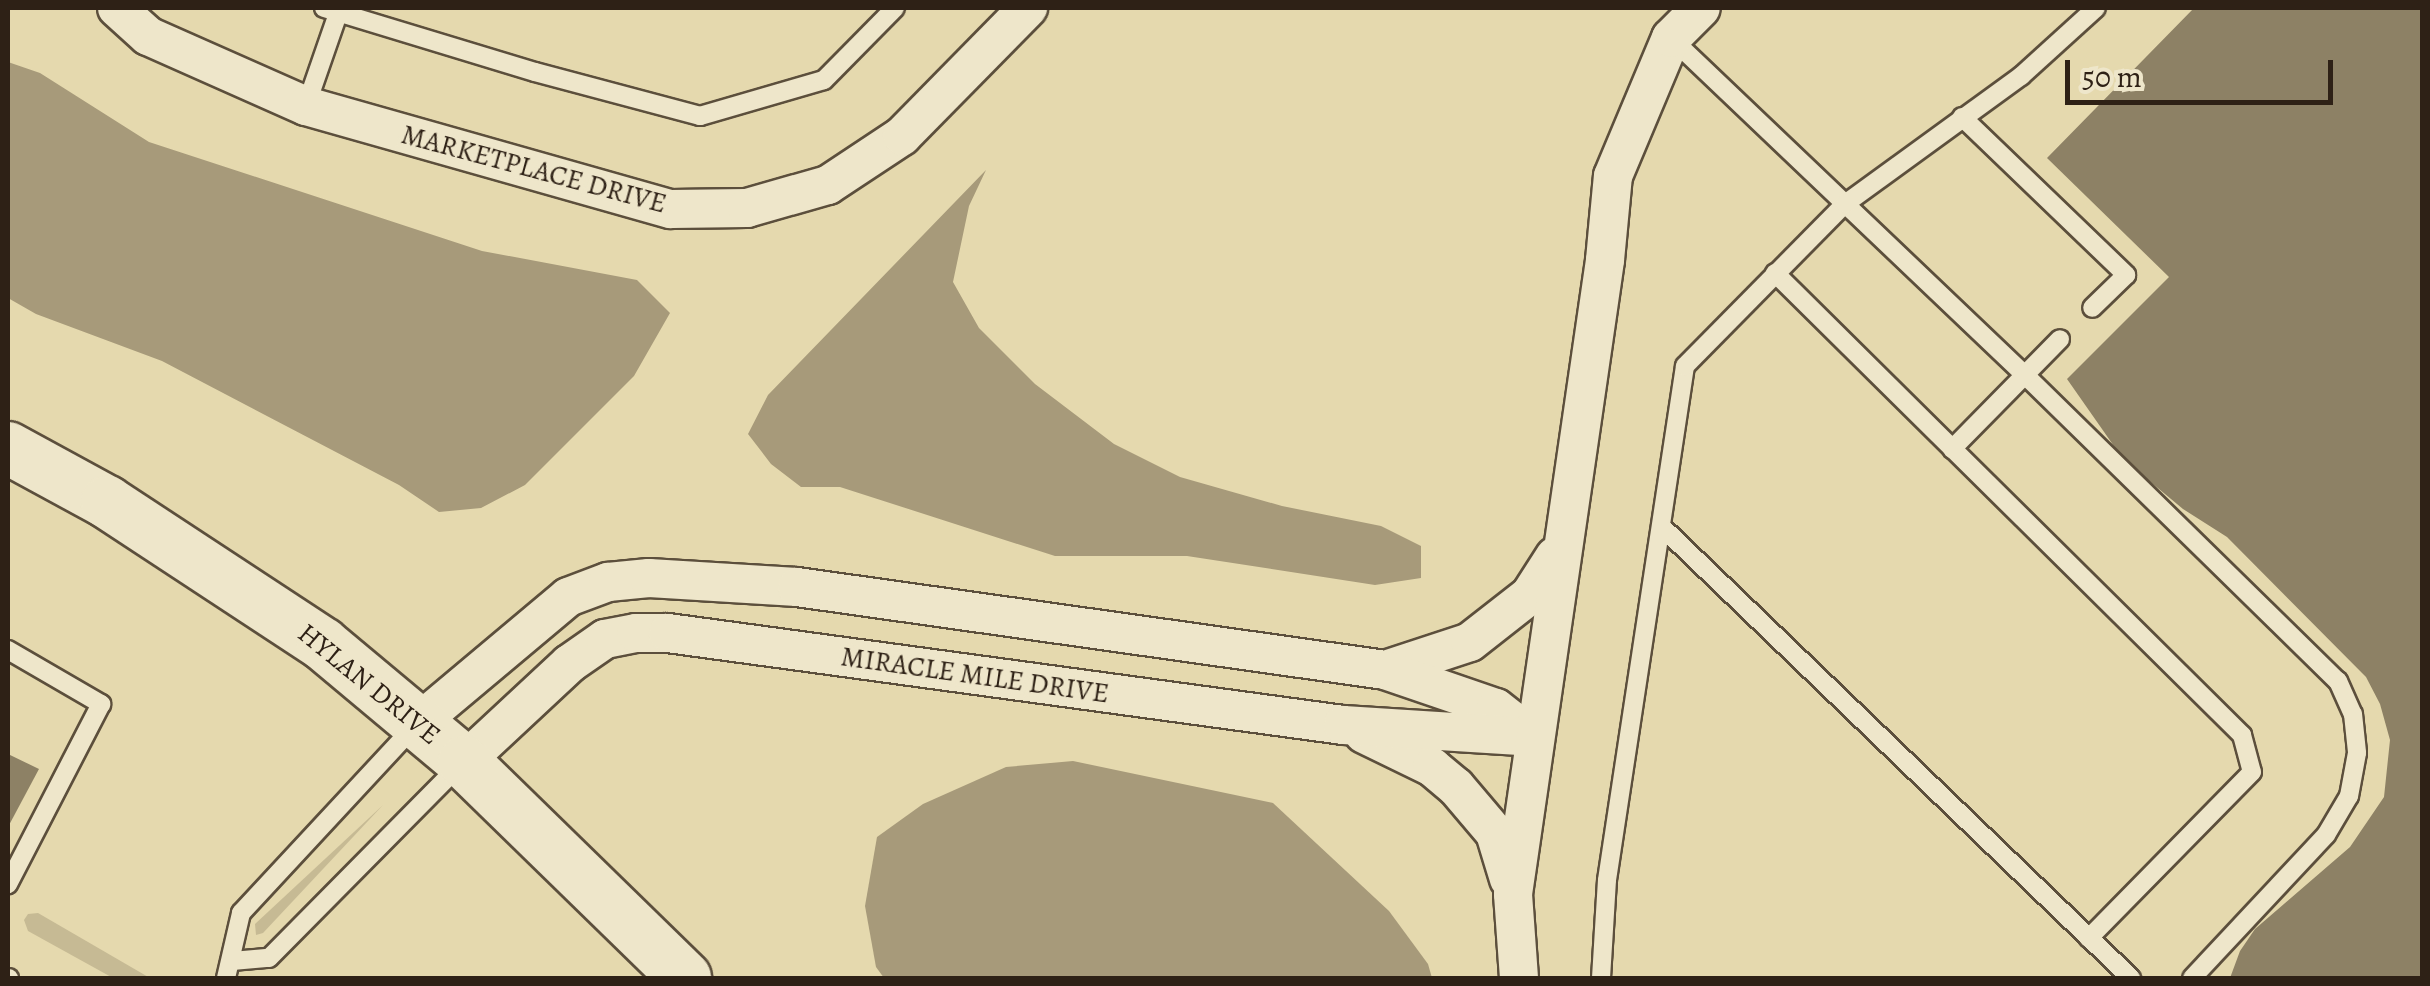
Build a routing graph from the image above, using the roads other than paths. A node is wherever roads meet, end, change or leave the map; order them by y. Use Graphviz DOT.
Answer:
graph roads {
  1 [pos="117,8"];
  2 [pos="334,8"];
  3 [pos="895,8"];
  4 [pos="1028,8"];
  5 [pos="1701,8"];
  6 [pos="2096,8"];
  7 [pos="1671,38"];
  8 [pos="306,106"];
  9 [pos="1962,116"];
  10 [pos="1845,204"];
  11 [pos="1775,273"];
  12 [pos="2092,308"];
  13 [pos="2060,340"];
  14 [pos="2025,374"];
  15 [pos="8,448"];
  16 [pos="1952,448"];
  17 [pos="1662,527"];
  18 [pos="1562,544"];
  19 [pos="8,650"];
  20 [pos="1385,670"];
  21 [pos="418,723"];
  22 [pos="1344,725"];
  23 [pos="1533,737"];
  24 [pos="464,762"];
  25 [pos="8,884"];
  26 [pos="1513,894"];
  27 [pos="2088,938"];
  28 [pos="229,970"];
  29 [pos="685,978"];
  30 [pos="1519,978"];
  31 [pos="1602,978"];
  32 [pos="2131,978"];
  33 [pos="2192,978"];
  1 -- 8 [label="street, MARKETPLACE DRIVE"];
  2 -- 3 [label="lane"];
  2 -- 8 [label="lane"];
  4 -- 8 [label="street, MARKETPLACE DRIVE"];
  5 -- 7 [label="street"];
  6 -- 9 [label="lane"];
  7 -- 10 [label="lane"];
  7 -- 18 [label="street"];
  9 -- 10 [label="lane"];
  9 -- 12 [label="lane"];
  10 -- 11 [label="lane"];
  10 -- 14 [label="lane"];
  11 -- 16 [label="lane"];
  11 -- 17 [label="lane"];
  13 -- 14 [label="lane"];
  14 -- 16 [label="lane"];
  14 -- 33 [label="lane"];
  15 -- 21 [label="main road, HYLAN DRIVE"];
  16 -- 27 [label="lane"];
  17 -- 27 [label="lane"];
  17 -- 31 [label="lane"];
  18 -- 20 [label="street"];
  18 -- 23 [label="street"];
  19 -- 25 [label="lane"];
  20 -- 21 [label="street"];
  20 -- 23 [label="street"];
  21 -- 24 [label="main road, HYLAN DRIVE"];
  21 -- 28 [label="lane"];
  22 -- 23 [label="street, MIRACLE MILE DRIVE"];
  22 -- 24 [label="street, MIRACLE MILE DRIVE"];
  22 -- 26 [label="street"];
  23 -- 26 [label="street"];
  24 -- 28 [label="lane"];
  24 -- 29 [label="main road, HYLAN DRIVE"];
  26 -- 30 [label="street"];
  27 -- 32 [label="lane"];
}
